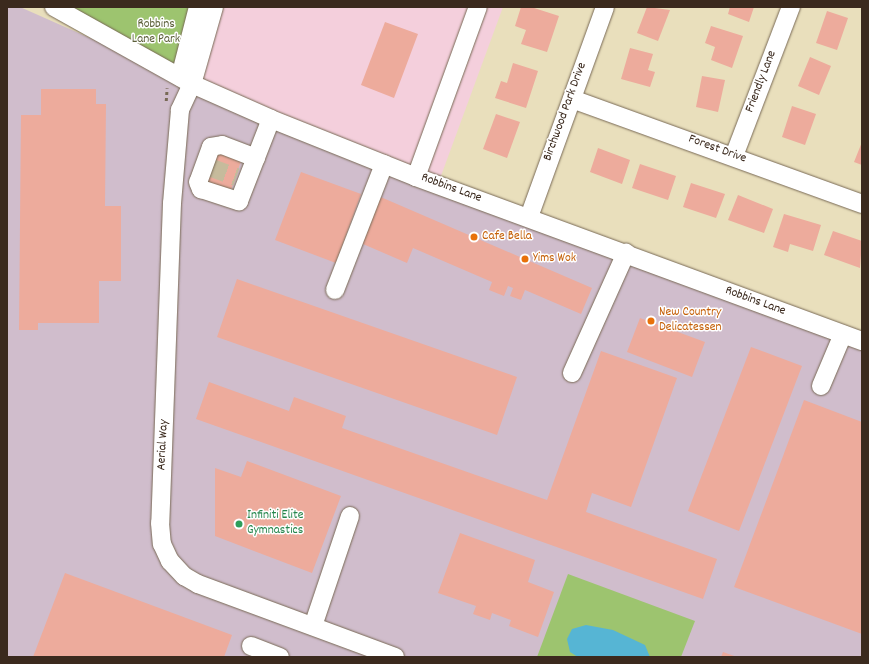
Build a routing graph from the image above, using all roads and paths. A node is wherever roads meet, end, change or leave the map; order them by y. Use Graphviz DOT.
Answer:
graph roads {
  1 [pos="54,7"];
  2 [pos="198,7"];
  3 [pos="214,7"];
  4 [pos="478,7"];
  5 [pos="605,7"];
  6 [pos="790,7"];
  7 [pos="186,81"];
  8 [pos="572,99"];
  9 [pos="271,119"];
  10 [pos="734,156"];
  11 [pos="256,158"];
  12 [pos="384,164"];
  13 [pos="204,172"];
  14 [pos="416,176"];
  15 [pos="174,180"];
  16 [pos="862,204"];
  17 [pos="529,217"];
  18 [pos="626,253"];
  19 [pos="335,290"];
  20 [pos="843,334"];
  21 [pos="862,341"];
  22 [pos="572,373"];
  23 [pos="821,386"];
  24 [pos="350,516"];
  25 [pos="313,626"];
  26 [pos="251,646"];
  27 [pos="280,657"];
  28 [pos="395,657"];
  1 -- 7 [label="street, Robbins Lane"];
  2 -- 7 [label="street"];
  3 -- 7 [label="street"];
  4 -- 14 [label="street"];
  5 -- 8 [label="street, Birchwood Park Drive"];
  6 -- 10 [label="street, Friendly Lane"];
  7 -- 9 [label="street, Robbins Lane"];
  7 -- 15 [label="street, Aerial Way"];
  8 -- 10 [label="street, Forest Drive"];
  8 -- 17 [label="street, Birchwood Park Drive"];
  9 -- 11 [label="street"];
  9 -- 12 [label="street, Robbins Lane"];
  10 -- 16 [label="street, Forest Drive"];
  11 -- 13 [label="street"];
  11 -- 13 [label="street"];
  12 -- 14 [label="street, Robbins Lane"];
  12 -- 19 [label="street"];
  13 -- 15 [label="street"];
  14 -- 17 [label="street, Robbins Lane"];
  15 -- 25 [label="street, Aerial Way"];
  17 -- 18 [label="street, Robbins Lane"];
  18 -- 20 [label="street, Robbins Lane"];
  18 -- 22 [label="street"];
  20 -- 21 [label="street, Robbins Lane"];
  20 -- 23 [label="street"];
  24 -- 25 [label="street"];
  25 -- 28 [label="street, Aerial Way"];
  26 -- 27 [label="street"];
}
